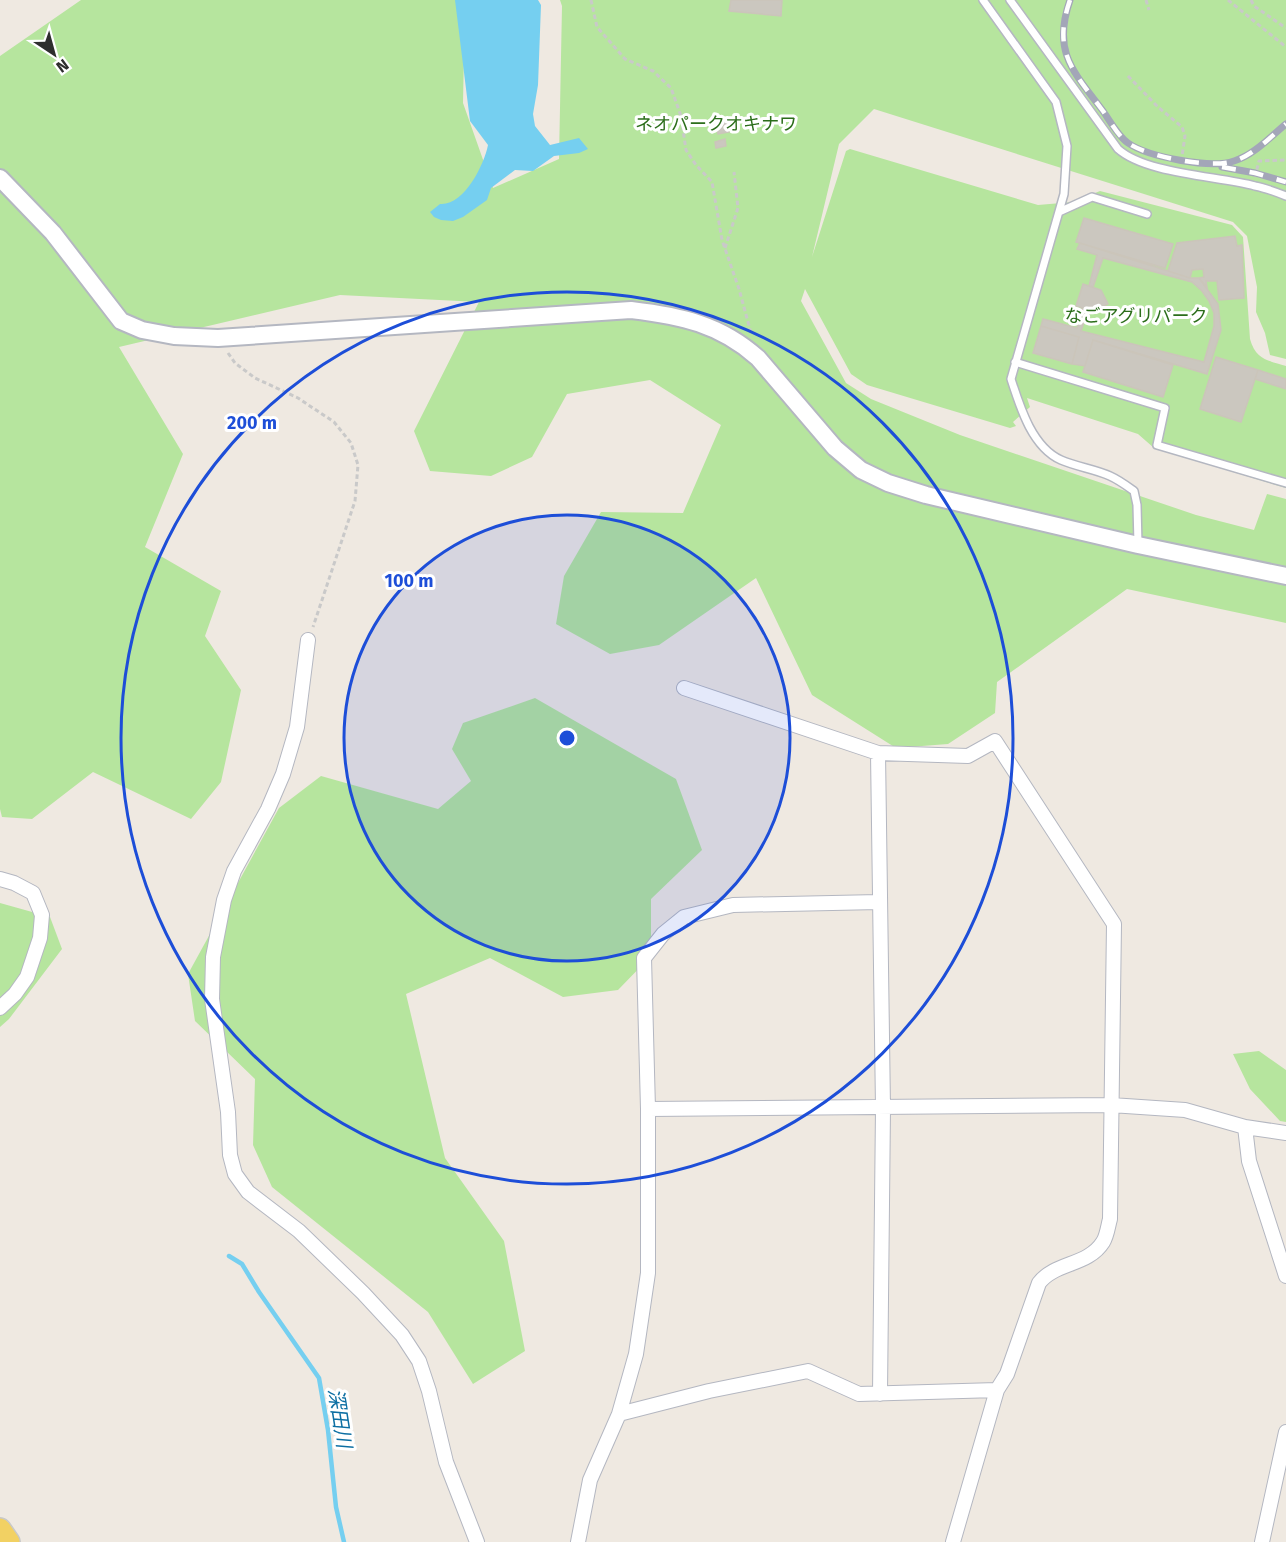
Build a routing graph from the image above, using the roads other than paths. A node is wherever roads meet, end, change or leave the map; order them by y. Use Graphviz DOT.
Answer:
graph roads {
  1 [pos="983,0"];
  2 [pos="1010,0"];
  3 [pos="0,178"];
  4 [pos="1286,196"];
  5 [pos="1059,212"];
  6 [pos="1147,213"];
  7 [pos="1015,362"];
  8 [pos="1286,483"];
  9 [pos="1137,545"];
  10 [pos="1286,576"];
  11 [pos="308,640"];
  12 [pos="684,688"];
  13 [pos="878,753"];
  14 [pos="0,879"];
  15 [pos="879,902"];
  16 [pos="0,1008"];
  17 [pos="1111,1105"];
  18 [pos="883,1108"];
  19 [pos="648,1109"];
  20 [pos="1245,1127"];
  21 [pos="1286,1133"];
  22 [pos="1286,1276"];
  23 [pos="997,1390"];
  24 [pos="880,1394"];
  25 [pos="620,1414"];
  26 [pos="1286,1432"];
  27 [pos="0,1529"];
  28 [pos="9,1542"];
  29 [pos="477,1542"];
  30 [pos="578,1542"];
  31 [pos="953,1542"];
  32 [pos="1262,1542"];
  1 -- 5 [label="lane"];
  2 -- 4 [label="lane"];
  3 -- 9 [label="street"];
  5 -- 6 [label="lane"];
  5 -- 7 [label="lane"];
  7 -- 8 [label="lane"];
  7 -- 9 [label="lane"];
  9 -- 10 [label="street"];
  11 -- 29 [label="street"];
  12 -- 13 [label="street"];
  13 -- 15 [label="street"];
  13 -- 17 [label="street"];
  14 -- 16 [label="street"];
  15 -- 18 [label="street"];
  15 -- 19 [label="street"];
  17 -- 18 [label="street"];
  17 -- 20 [label="street"];
  17 -- 23 [label="street"];
  18 -- 19 [label="street"];
  18 -- 24 [label="street"];
  19 -- 25 [label="street"];
  20 -- 21 [label="street"];
  20 -- 22 [label="street"];
  23 -- 24 [label="street"];
  23 -- 31 [label="street"];
  24 -- 25 [label="street"];
  25 -- 30 [label="street"];
  26 -- 32 [label="street"];
  27 -- 28 [label="main road"];
}
